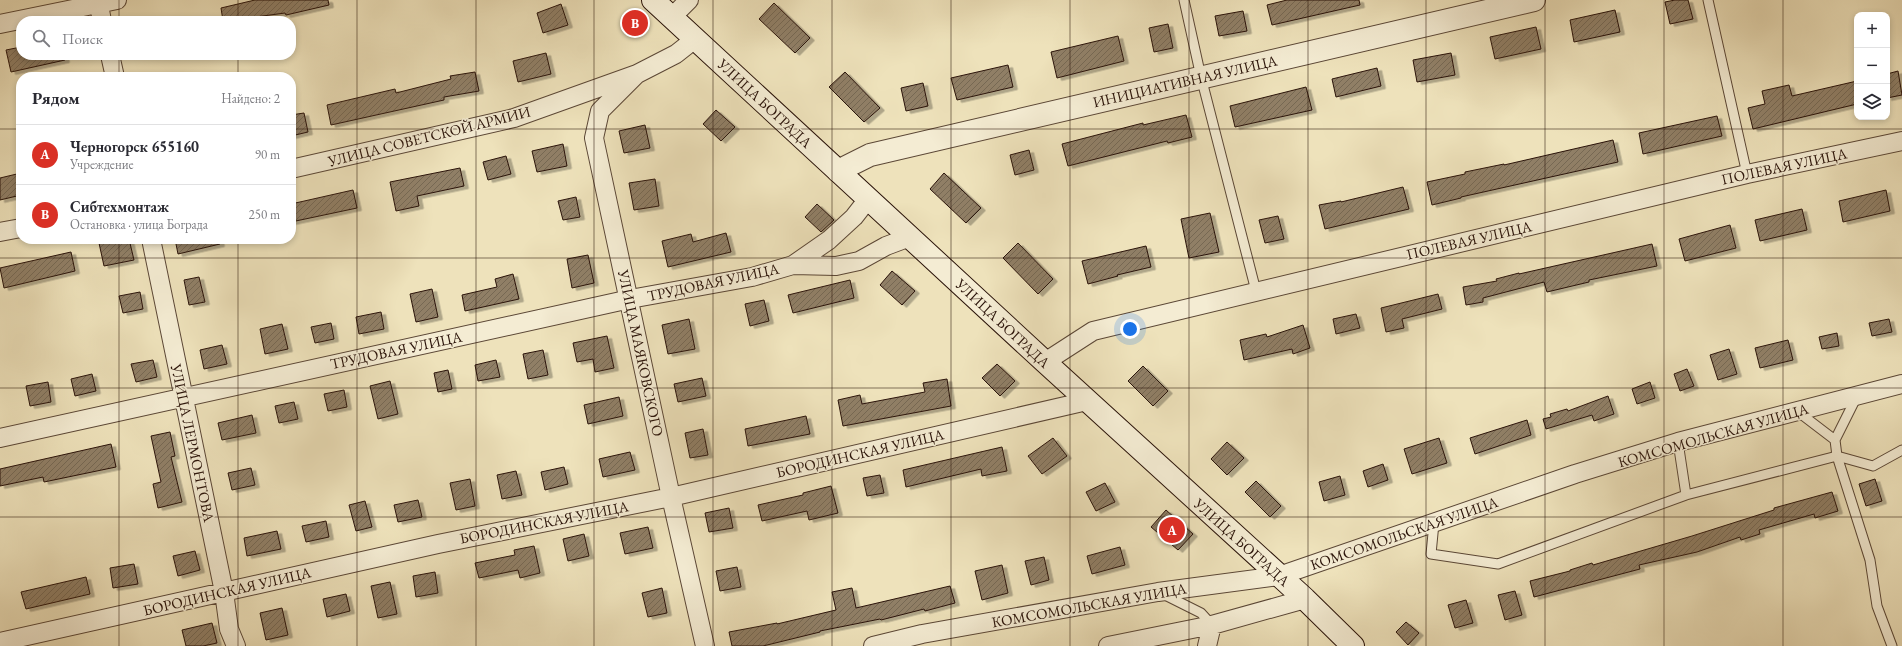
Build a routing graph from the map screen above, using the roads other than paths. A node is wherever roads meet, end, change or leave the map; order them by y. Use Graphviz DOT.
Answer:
graph roads {
  1 [pos="117,0"];
  2 [pos="653,0"];
  3 [pos="1184,0"];
  4 [pos="1534,0"];
  5 [pos="1708,0"];
  6 [pos="683,5"];
  7 [pos="100,8"];
  8 [pos="50,16"];
  9 [pos="16,21"];
  10 [pos="0,24"];
  11 [pos="695,39"];
  12 [pos="111,60"];
  13 [pos="114,72"];
  14 [pos="637,74"];
  15 [pos="1201,77"];
  16 [pos="1902,141"];
  17 [pos="296,168"];
  18 [pos="838,171"];
  19 [pos="1747,174"];
  20 [pos="868,199"];
  21 [pos="16,229"];
  22 [pos="0,232"];
  23 [pos="910,237"];
  24 [pos="152,244"];
  25 [pos="793,265"];
  26 [pos="1256,291"];
  27 [pos="630,299"];
  28 [pos="1045,362"];
  29 [pos="1902,384"];
  30 [pos="1857,395"];
  31 [pos="183,397"];
  32 [pos="1087,401"];
  33 [pos="1797,411"];
  34 [pos="0,438"];
  35 [pos="1835,440"];
  36 [pos="1678,442"];
  37 [pos="1902,450"];
  38 [pos="1837,456"];
  39 [pos="1686,495"];
  40 [pos="671,497"];
  41 [pos="1434,523"];
  42 [pos="1279,576"];
  43 [pos="224,592"];
  44 [pos="1158,592"];
  45 [pos="1305,599"];
  46 [pos="1212,625"];
  47 [pos="0,642"];
  48 [pos="236,646"];
  49 [pos="705,646"];
  50 [pos="873,646"];
  51 [pos="1108,646"];
  52 [pos="1207,646"];
  53 [pos="1353,646"];
  54 [pos="1892,646"];
  1 -- 7 [label="street"];
  2 -- 6 [label="main road, УЛИЦА БОГРАДА"];
  3 -- 15 [label="lane"];
  4 -- 15 [label="main road, ИНИЦИАТИВНАЯ УЛИЦА"];
  5 -- 19 [label="lane"];
  6 -- 11 [label="main road, УЛИЦА БОГРАДА"];
  7 -- 8 [label="street"];
  9 -- 10 [label="street"];
  11 -- 14 [label="street, УЛИЦА СОВЕТСКОЙ АРМИИ"];
  11 -- 18 [label="main road, УЛИЦА БОГРАДА"];
  12 -- 13 [label="street"];
  14 -- 17 [label="street, УЛИЦА СОВЕТСКОЙ АРМИИ"];
  14 -- 27 [label="street, УЛИЦА МАЯКОВСКОГО"];
  15 -- 18 [label="main road, ИНИЦИАТИВНАЯ УЛИЦА"];
  15 -- 26 [label="lane"];
  16 -- 19 [label="street, ПОЛЕВАЯ УЛИЦА"];
  18 -- 20 [label="main road, УЛИЦА БОГРАДА"];
  19 -- 26 [label="street, ПОЛЕВАЯ УЛИЦА"];
  20 -- 23 [label="main road, УЛИЦА БОГРАДА"];
  20 -- 25 [label="street, ТРУДОВАЯ УЛИЦА"];
  21 -- 22 [label="street"];
  23 -- 25 [label="street, ТРУДОВАЯ УЛИЦА"];
  23 -- 28 [label="main road, УЛИЦА БОГРАДА"];
  24 -- 31 [label="street, УЛИЦА ЛЕРМОНТОВА"];
  25 -- 27 [label="street, ТРУДОВАЯ УЛИЦА"];
  26 -- 28 [label="street, ПОЛЕВАЯ УЛИЦА"];
  27 -- 31 [label="street, ТРУДОВАЯ УЛИЦА"];
  27 -- 40 [label="street, УЛИЦА МАЯКОВСКОГО"];
  28 -- 32 [label="main road, УЛИЦА БОГРАДА"];
  29 -- 30 [label="street, КОМСОМОЛЬСКАЯ УЛИЦА"];
  30 -- 33 [label="street, КОМСОМОЛЬСКАЯ УЛИЦА"];
  30 -- 35 [label="lane"];
  31 -- 34 [label="street, ТРУДОВАЯ УЛИЦА"];
  31 -- 43 [label="street, УЛИЦА ЛЕРМОНТОВА"];
  32 -- 40 [label="street, БОРОДИНСКАЯ УЛИЦА"];
  32 -- 42 [label="main road, УЛИЦА БОГРАДА"];
  33 -- 35 [label="lane"];
  33 -- 36 [label="street, КОМСОМОЛЬСКАЯ УЛИЦА"];
  35 -- 38 [label="lane"];
  36 -- 39 [label="lane"];
  36 -- 41 [label="street, КОМСОМОЛЬСКАЯ УЛИЦА"];
  37 -- 38 [label="lane"];
  38 -- 39 [label="lane"];
  38 -- 54 [label="lane"];
  39 -- 41 [label="lane"];
  40 -- 43 [label="street, БОРОДИНСКАЯ УЛИЦА"];
  40 -- 49 [label="street, УЛИЦА МАЯКОВСКОГО"];
  41 -- 42 [label="street, КОМСОМОЛЬСКАЯ УЛИЦА"];
  42 -- 44 [label="street, КОМСОМОЛЬСКАЯ УЛИЦА"];
  42 -- 45 [label="main road, УЛИЦА БОГРАДА"];
  43 -- 47 [label="street, БОРОДИНСКАЯ УЛИЦА"];
  43 -- 48 [label="street, УЛИЦА ЛЕРМОНТОВА"];
  44 -- 46 [label="lane"];
  44 -- 50 [label="street, КОМСОМОЛЬСКАЯ УЛИЦА"];
  45 -- 46 [label="street"];
  45 -- 53 [label="main road, УЛИЦА БОГРАДА"];
  46 -- 51 [label="street"];
  46 -- 52 [label="street"];
}
